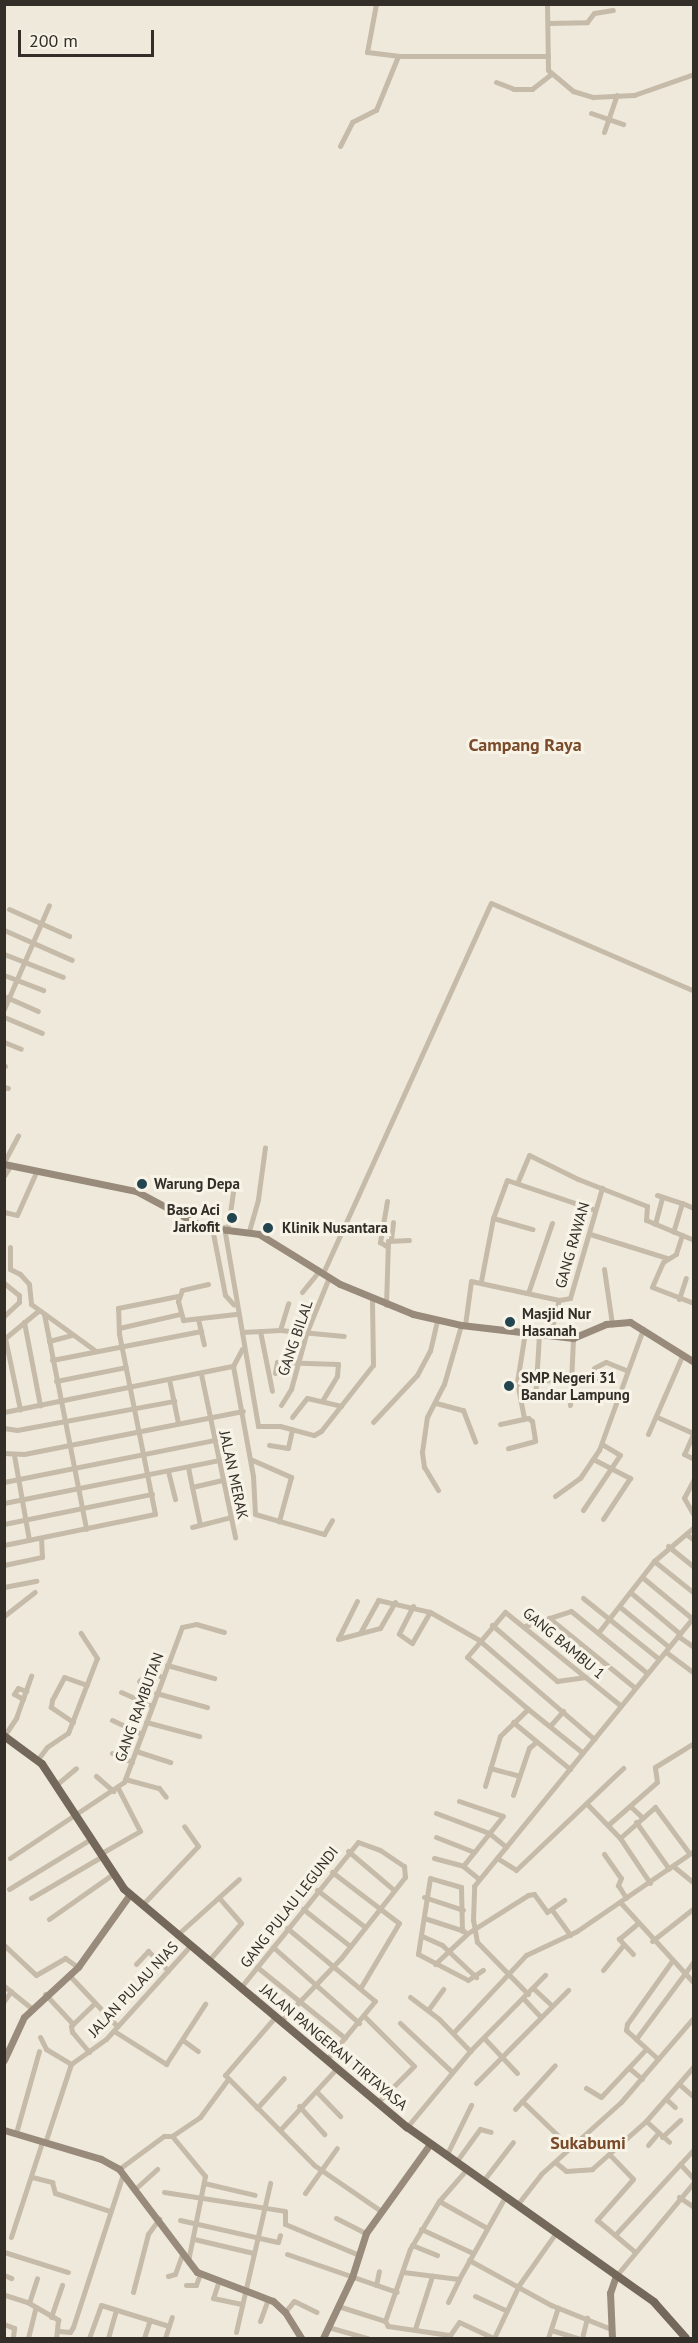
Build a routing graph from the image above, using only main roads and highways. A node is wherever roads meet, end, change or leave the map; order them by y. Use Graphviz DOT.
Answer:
graph roads {
  1 [pos="4,1736"];
  2 [pos="686,2338"];
  1 -- 2 [label="main road, JALAN PANGERAN TIRTAYASA"];
}
